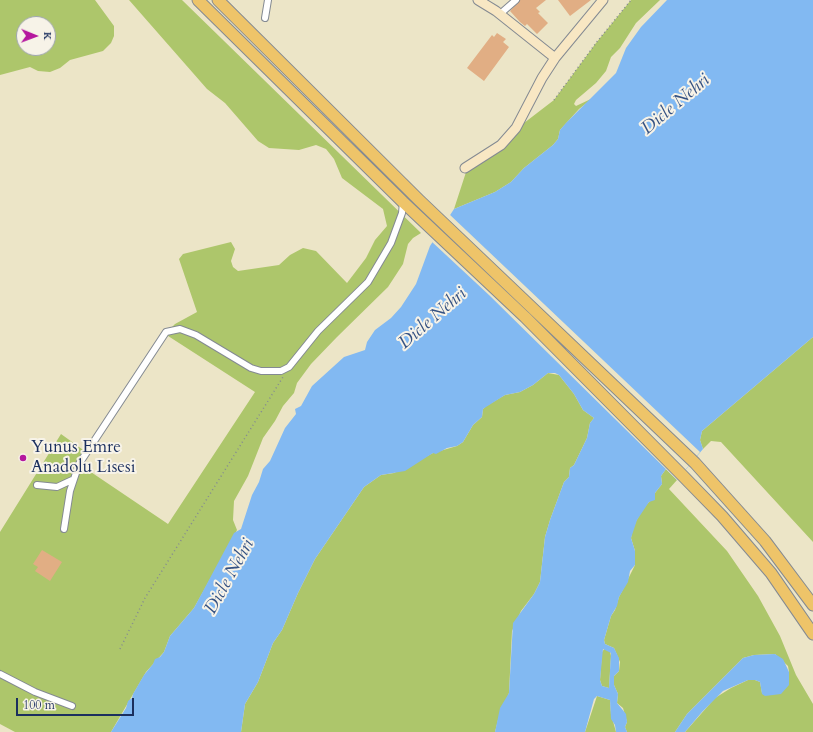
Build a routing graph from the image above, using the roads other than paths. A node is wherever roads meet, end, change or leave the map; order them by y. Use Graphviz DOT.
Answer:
graph roads {
  1 [pos="198,0"];
  2 [pos="218,0"];
  3 [pos="268,0"];
  4 [pos="478,0"];
  5 [pos="516,0"];
  6 [pos="603,0"];
  7 [pos="500,14"];
  8 [pos="265,18"];
  9 [pos="555,58"];
  10 [pos="465,168"];
  11 [pos="403,202"];
  12 [pos="72,480"];
  13 [pos="37,485"];
  14 [pos="64,529"];
  15 [pos="813,605"];
  16 [pos="813,634"];
  17 [pos="0,674"];
  18 [pos="72,706"];
  1 -- 11 [label="highway"];
  2 -- 15 [label="highway"];
  3 -- 8 [label="street"];
  4 -- 7 [label="street"];
  5 -- 7 [label="street"];
  6 -- 9 [label="street"];
  7 -- 9 [label="street"];
  9 -- 10 [label="street"];
  11 -- 12 [label="street"];
  11 -- 16 [label="highway"];
  12 -- 13 [label="street"];
  12 -- 14 [label="street"];
  17 -- 18 [label="street"];
}
